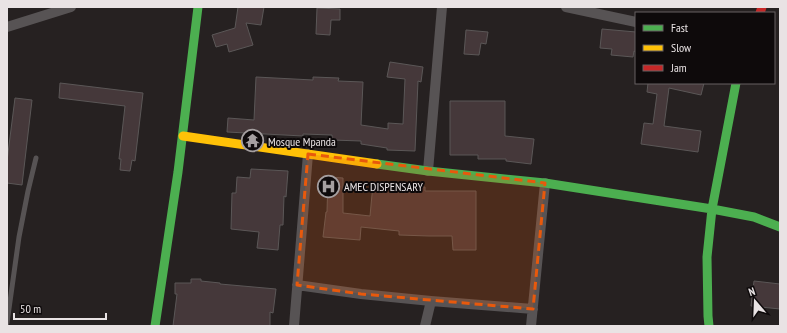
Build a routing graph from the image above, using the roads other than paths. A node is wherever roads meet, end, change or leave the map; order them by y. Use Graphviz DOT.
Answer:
graph roads {
  1 [pos="71,7"];
  2 [pos="198,7"];
  3 [pos="442,7"];
  4 [pos="573,8"];
  5 [pos="635,22"];
  6 [pos="7,27"];
  7 [pos="736,84"];
  8 [pos="183,136"];
  9 [pos="308,154"];
  10 [pos="36,158"];
  11 [pos="428,171"];
  12 [pos="545,183"];
  13 [pos="712,209"];
  14 [pos="780,227"];
  15 [pos="297,285"];
  16 [pos="431,301"];
  17 [pos="533,309"];
  18 [pos="7,323"];
  19 [pos="155,326"];
  20 [pos="294,326"];
  21 [pos="425,326"];
  22 [pos="531,326"];
  23 [pos="709,326"];
  1 -- 6 [label="street"];
  2 -- 8 [label="street"];
  3 -- 11 [label="street"];
  4 -- 5 [label="street"];
  7 -- 13 [label="street"];
  8 -- 9 [label="street"];
  8 -- 19 [label="street"];
  9 -- 11 [label="street"];
  9 -- 15 [label="street"];
  10 -- 18 [label="lane"];
  11 -- 12 [label="street"];
  12 -- 13 [label="street"];
  12 -- 17 [label="street"];
  13 -- 14 [label="street"];
  13 -- 23 [label="street"];
  15 -- 16 [label="street"];
  15 -- 20 [label="street"];
  16 -- 17 [label="street"];
  16 -- 21 [label="street"];
  17 -- 22 [label="street"];
}
